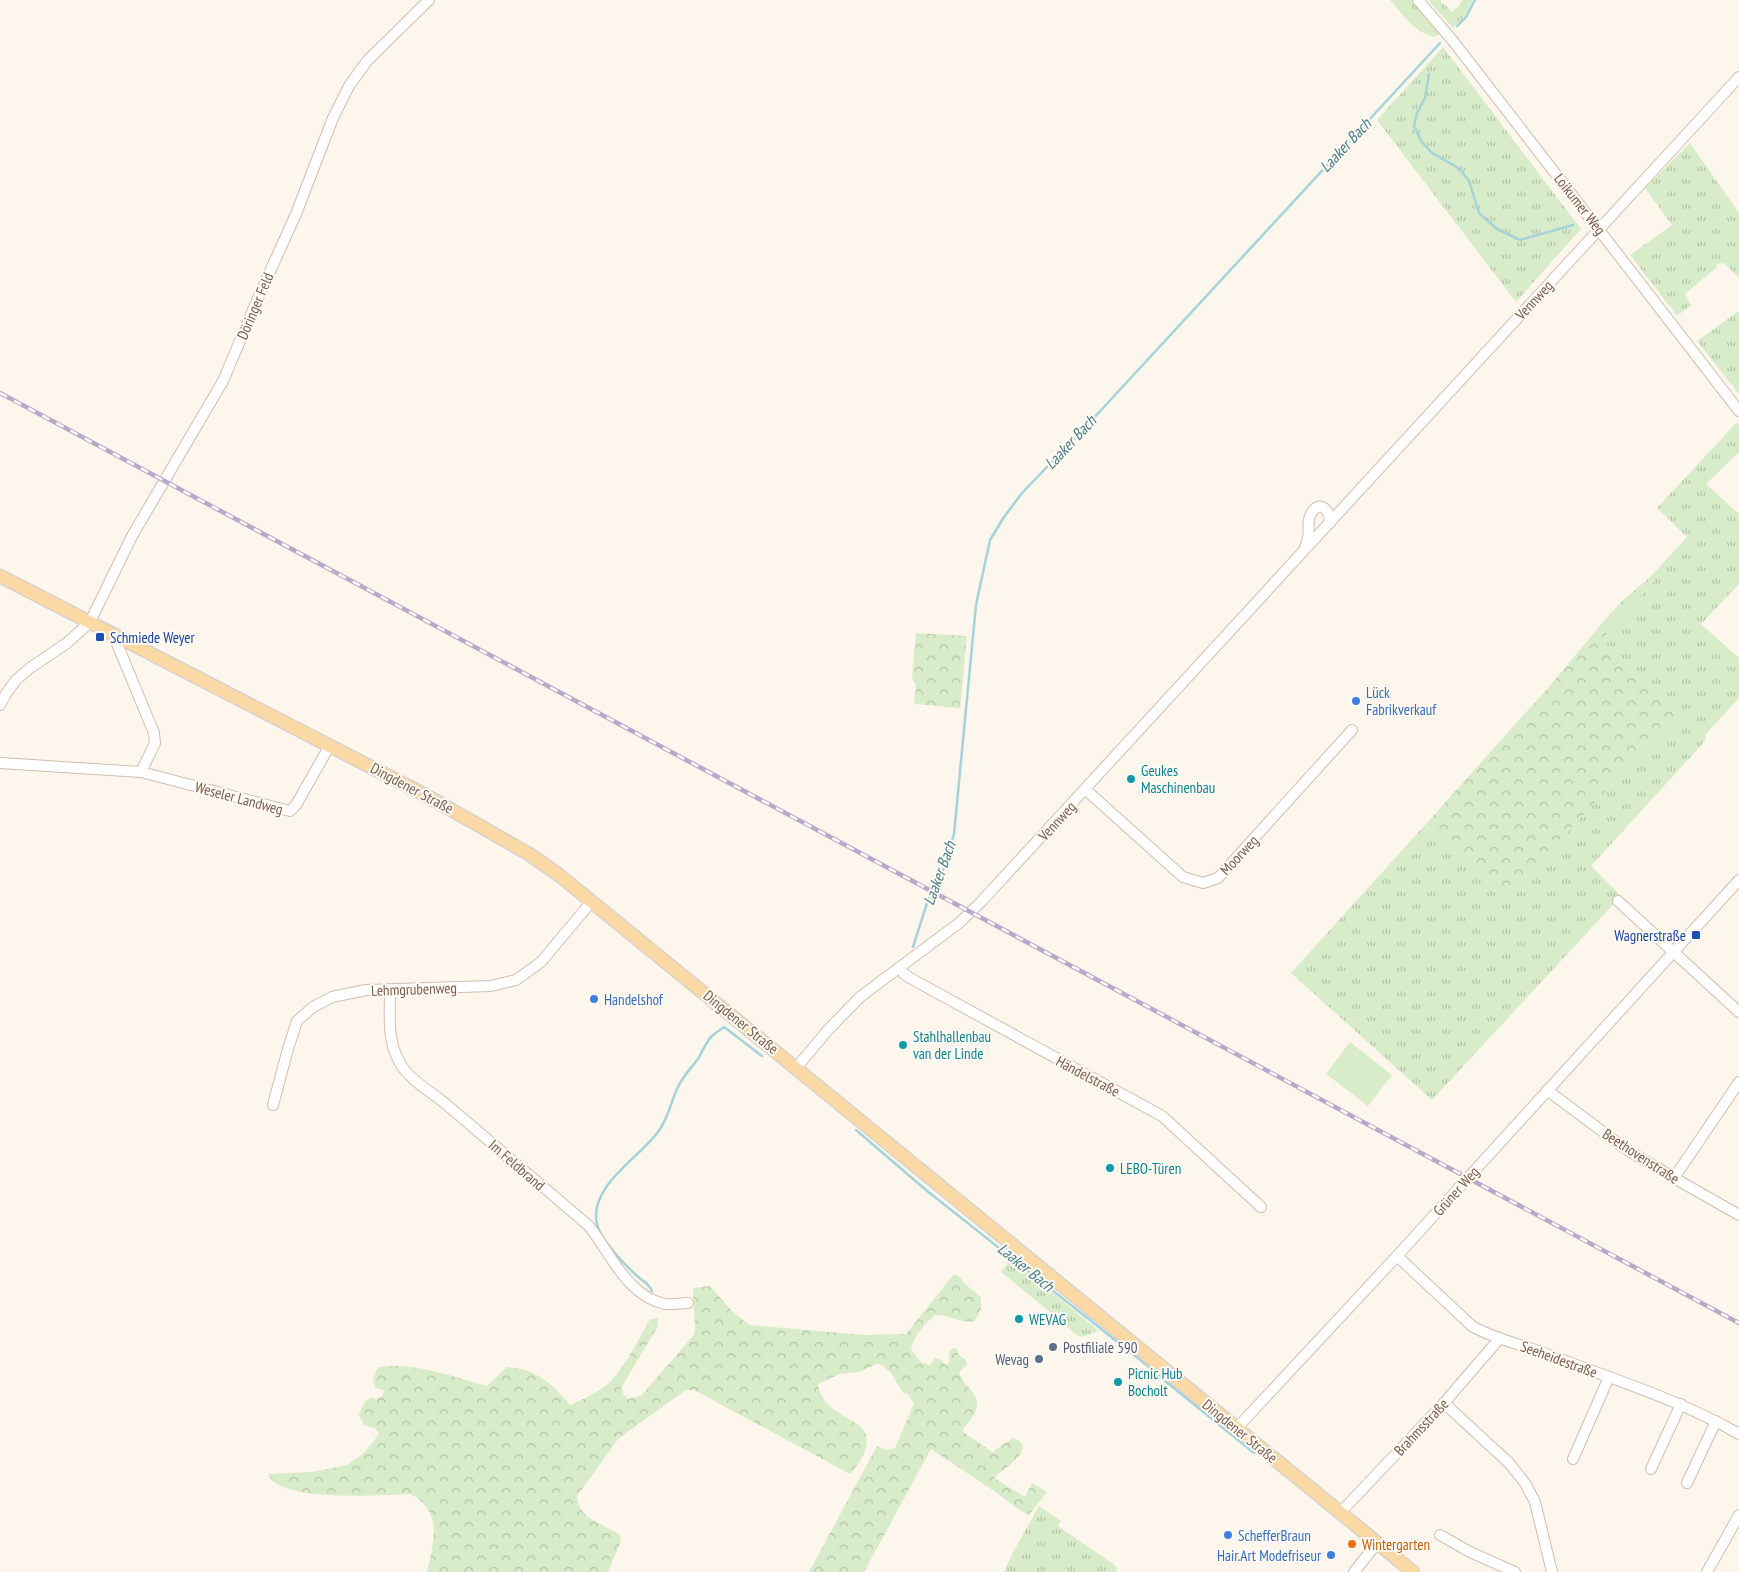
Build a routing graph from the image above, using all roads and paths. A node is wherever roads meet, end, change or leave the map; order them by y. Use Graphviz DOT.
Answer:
graph roads {
  1 [pos="429,0"];
  2 [pos="1418,0"];
  3 [pos="1739,77"];
  4 [pos="1600,229"];
  5 [pos="1739,411"];
  6 [pos="1330,523"];
  7 [pos="1301,554"];
  8 [pos="0,576"];
  9 [pos="90,622"];
  10 [pos="113,634"];
  11 [pos="0,706"];
  12 [pos="1352,730"];
  13 [pos="330,745"];
  14 [pos="0,763"];
  15 [pos="141,772"];
  16 [pos="1086,790"];
  17 [pos="1739,880"];
  18 [pos="592,901"];
  19 [pos="1618,901"];
  20 [pos="1674,952"];
  21 [pos="900,968"];
  22 [pos="390,990"];
  23 [pos="1739,1012"];
  24 [pos="796,1068"];
  25 [pos="1739,1082"];
  26 [pos="1548,1090"];
  27 [pos="272,1105"];
  28 [pos="1674,1178"];
  29 [pos="1261,1207"];
  30 [pos="1739,1215"];
  31 [pos="1397,1256"];
  32 [pos="688,1302"];
  33 [pos="1500,1338"];
  34 [pos="1609,1378"];
  35 [pos="1444,1403"];
  36 [pos="1681,1404"];
  37 [pos="1716,1422"];
  38 [pos="1236,1428"];
  39 [pos="1739,1434"];
  40 [pos="1573,1459"];
  41 [pos="1651,1469"];
  42 [pos="1687,1483"];
  43 [pos="1340,1513"];
  44 [pos="1739,1515"];
  45 [pos="1440,1535"];
  46 [pos="1377,1543"];
  47 [pos="1354,1572"];
  48 [pos="1413,1572"];
  49 [pos="1515,1572"];
  50 [pos="1552,1572"];
  51 [pos="1707,1572"];
  1 -- 9 [label="street, Döringer Feld"];
  2 -- 4 [label="street, Loikumer Weg"];
  3 -- 4 [label="street, Vennweg"];
  4 -- 5 [label="street, Loikumer Weg"];
  4 -- 6 [label="street, Vennweg"];
  6 -- 7 [label="street, Vennweg"];
  6 -- 7 [label="street, Vennweg"];
  7 -- 16 [label="street, Vennweg"];
  8 -- 9 [label="main road, Dingdener Straße"];
  9 -- 10 [label="main road, Dingdener Straße"];
  9 -- 11 [label="street"];
  10 -- 13 [label="main road, Dingdener Straße"];
  10 -- 15 [label="street"];
  12 -- 16 [label="street, Moorweg"];
  13 -- 15 [label="street, Weseler Landweg"];
  13 -- 18 [label="main road, Dingdener Straße"];
  14 -- 15 [label="street, Weseler Landweg"];
  16 -- 21 [label="street, Vennweg"];
  17 -- 20 [label="street, Grüner Weg"];
  18 -- 22 [label="street, Lehmgrubenweg"];
  18 -- 24 [label="main road, Dingdener Straße"];
  19 -- 20 [label="street"];
  20 -- 23 [label="street"];
  20 -- 26 [label="street, Grüner Weg"];
  21 -- 24 [label="street, Vennweg"];
  21 -- 29 [label="street, Händelstraße"];
  22 -- 27 [label="street, Lehmgrubenweg"];
  22 -- 32 [label="street, Im Feldbrand"];
  24 -- 38 [label="main road, Dingdener Straße"];
  25 -- 28 [label="street"];
  26 -- 28 [label="street, Beethovenstraße"];
  26 -- 31 [label="street, Grüner Weg"];
  28 -- 30 [label="street, Beethovenstraße"];
  31 -- 33 [label="street, Seeheidestraße"];
  31 -- 38 [label="street, Grüner Weg"];
  33 -- 34 [label="street, Seeheidestraße"];
  33 -- 35 [label="street, Brahmsstraße"];
  34 -- 36 [label="street, Seeheidestraße"];
  34 -- 40 [label="street"];
  35 -- 43 [label="street, Brahmsstraße"];
  35 -- 50 [label="street"];
  36 -- 37 [label="street, Seeheidestraße"];
  36 -- 41 [label="street"];
  37 -- 39 [label="street, Seeheidestraße"];
  37 -- 42 [label="street"];
  38 -- 43 [label="main road, Dingdener Straße"];
  43 -- 46 [label="main road, Dingdener Straße"];
  44 -- 51 [label="street"];
  45 -- 49 [label="street"];
  46 -- 47 [label="street"];
  46 -- 48 [label="main road, Dingdener Straße"];
}
